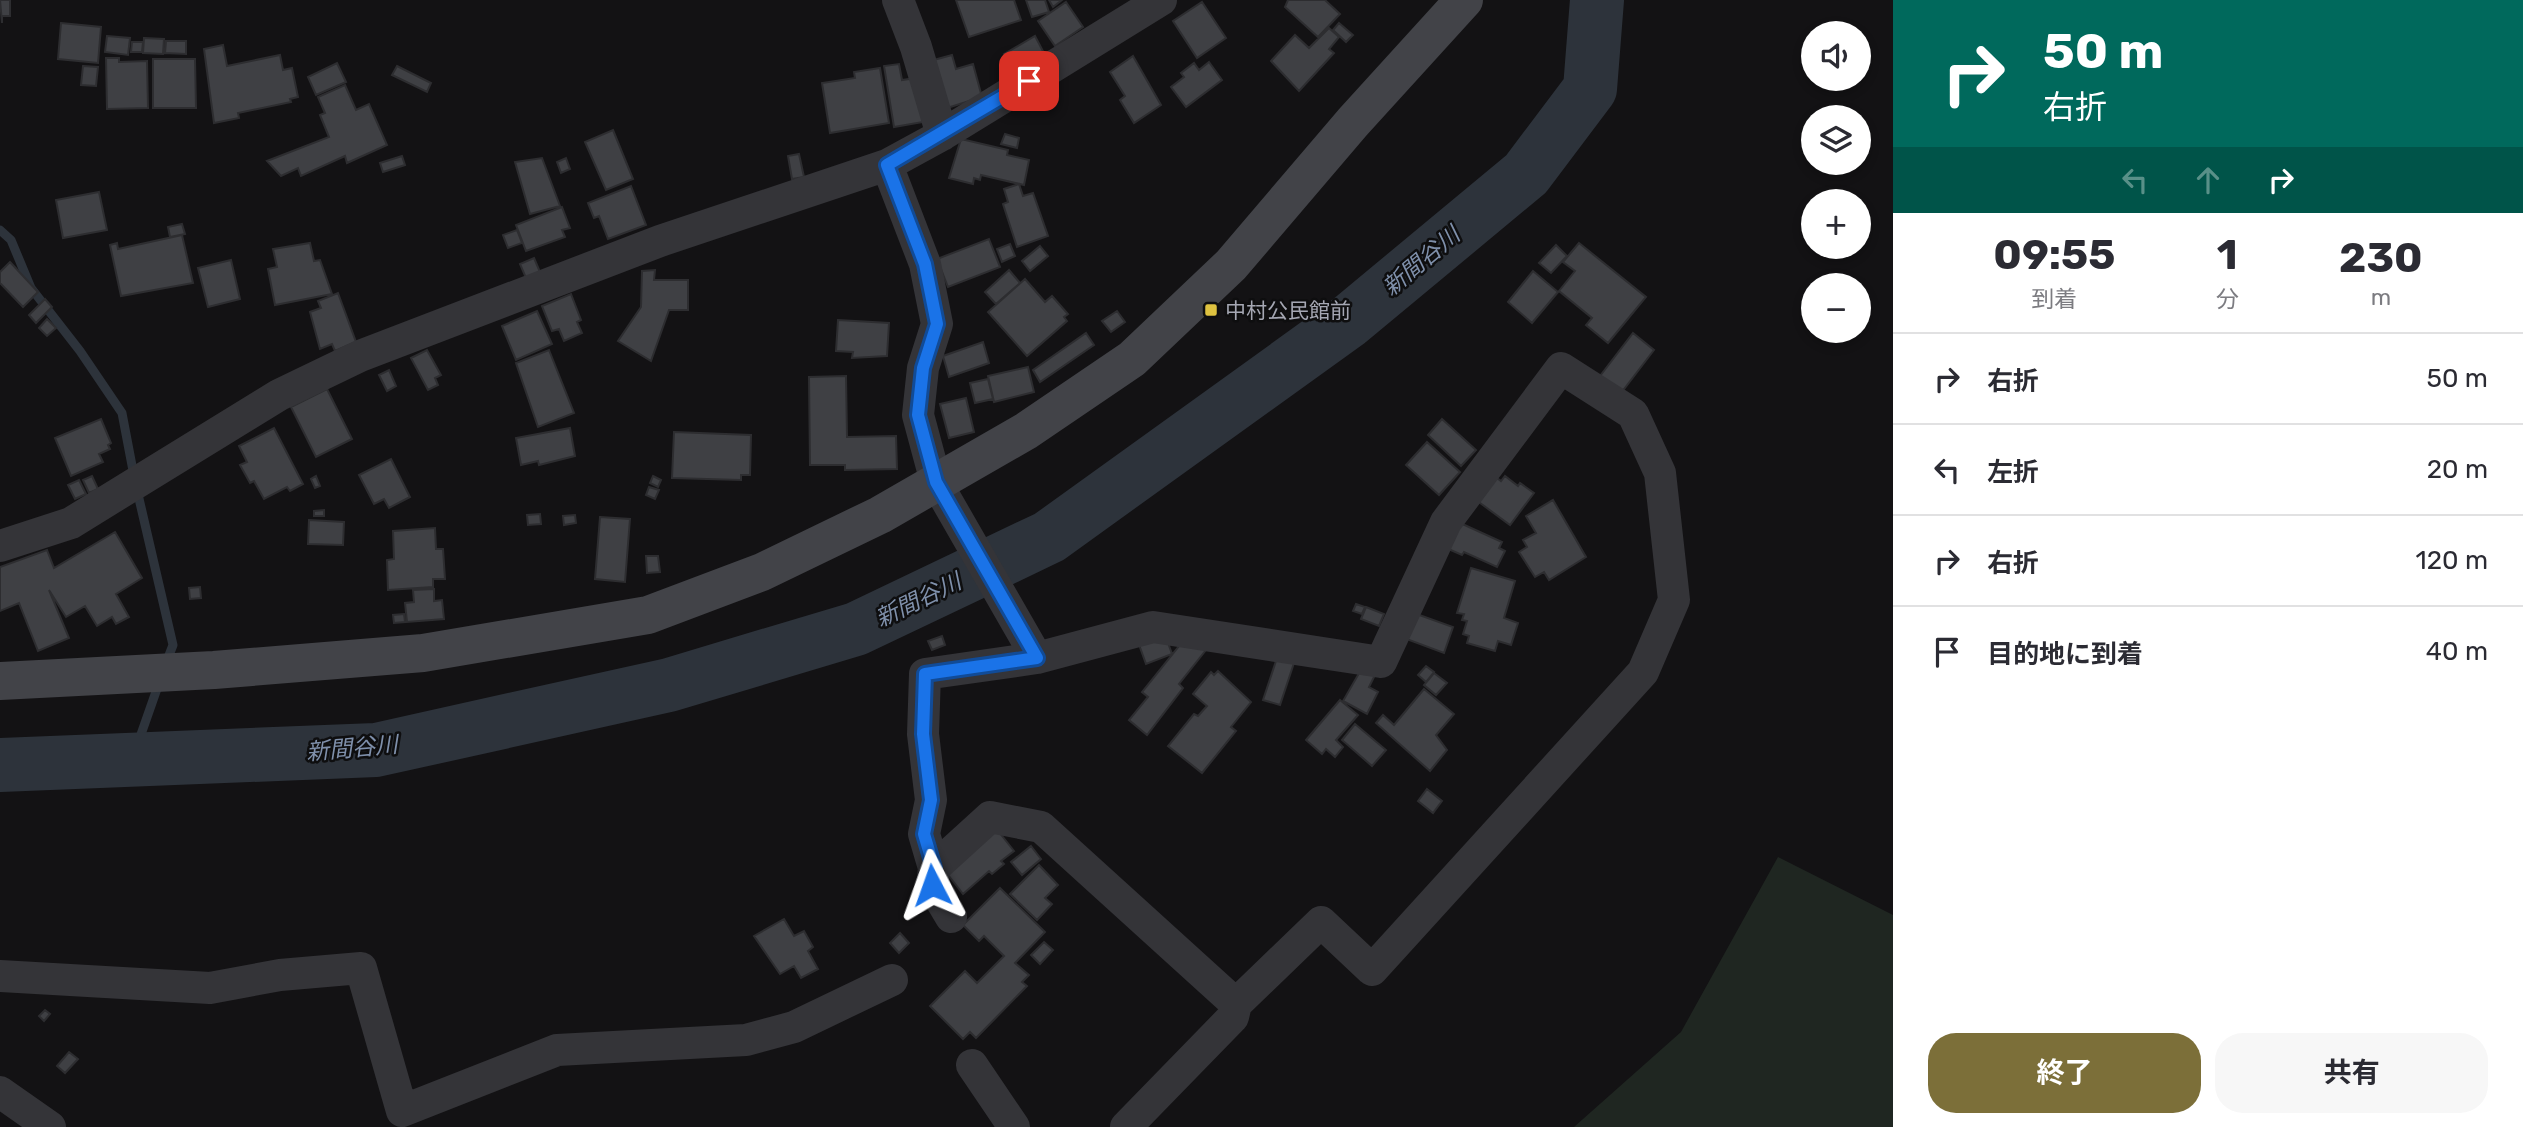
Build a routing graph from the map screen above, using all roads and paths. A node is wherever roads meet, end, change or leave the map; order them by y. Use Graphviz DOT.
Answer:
graph roads {
  1 [pos="898,0"];
  2 [pos="1161,0"];
  3 [pos="1464,0"];
  4 [pos="942,135"];
  5 [pos="887,165"];
  6 [pos="944,495"];
  7 [pos="0,547"];
  8 [pos="1037,658"];
  9 [pos="0,681"];
  10 [pos="934,868"];
  11 [pos="951,917"];
  12 [pos="0,976"];
  13 [pos="892,980"];
  14 [pos="1236,1004"];
  15 [pos="972,1065"];
  16 [pos="0,1092"];
  17 [pos="50,1127"];
  18 [pos="1014,1127"];
  19 [pos="1126,1127"];
  1 -- 4 [label="street"];
  2 -- 4 [label="street"];
  3 -- 6 [label="street"];
  4 -- 5 [label="street"];
  5 -- 6 [label="street"];
  5 -- 7 [label="street"];
  6 -- 8 [label="street"];
  6 -- 9 [label="street"];
  8 -- 10 [label="street"];
  8 -- 14 [label="street"];
  10 -- 11 [label="street"];
  10 -- 14 [label="street"];
  12 -- 13 [label="street"];
  14 -- 19 [label="street"];
  15 -- 18 [label="street"];
  16 -- 17 [label="street"];
}
